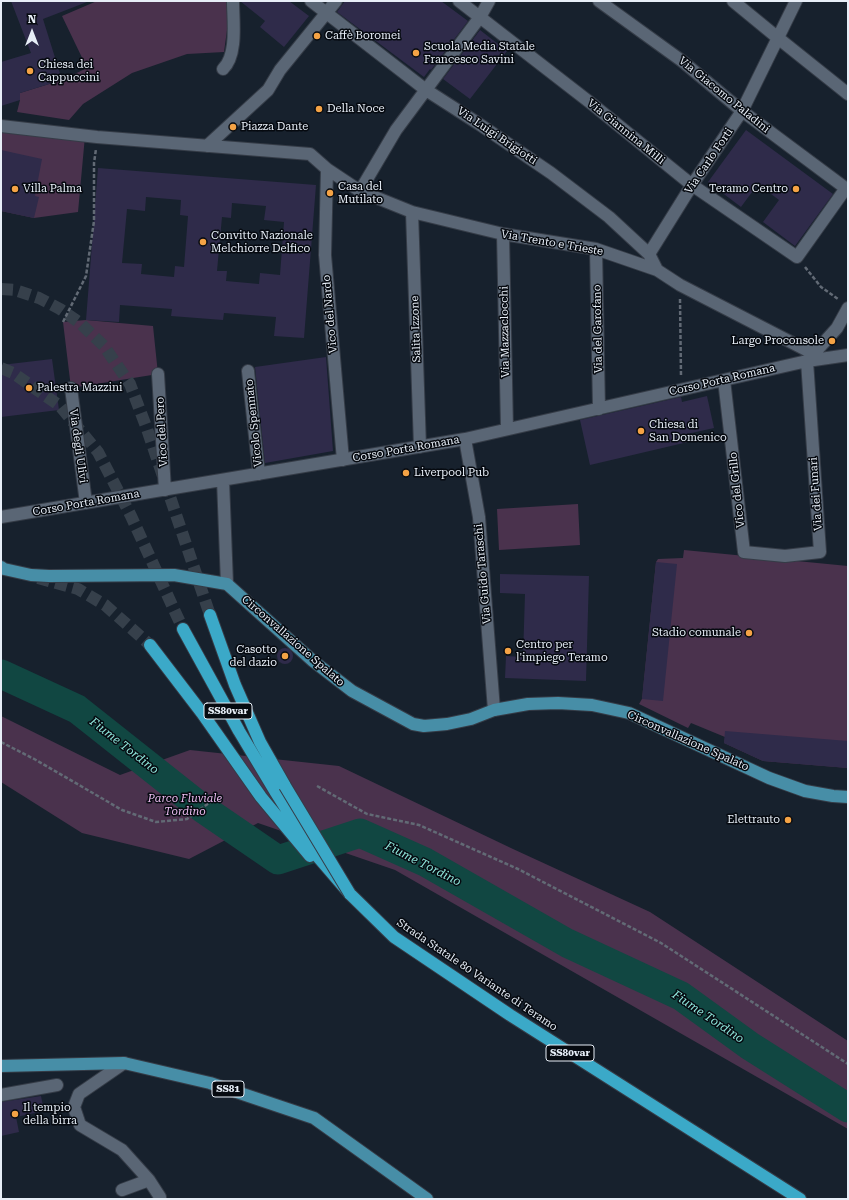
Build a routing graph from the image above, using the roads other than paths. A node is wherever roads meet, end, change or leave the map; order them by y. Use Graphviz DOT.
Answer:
graph roads {
  1 [pos="234,1"];
  2 [pos="311,1"];
  3 [pos="336,1"];
  4 [pos="459,1"];
  5 [pos="489,1"];
  6 [pos="733,1"];
  7 [pos="796,1"];
  8 [pos="603,2"];
  9 [pos="326,13"];
  10 [pos="480,17"];
  11 [pos="778,38"];
  12 [pos="223,69"];
  13 [pos="426,90"];
  14 [pos="848,94"];
  15 [pos="742,111"];
  16 [pos="1,126"];
  17 [pos="207,146"];
  18 [pos="327,169"];
  19 [pos="692,185"];
  20 [pos="847,189"];
  21 [pos="360,192"];
  22 [pos="412,212"];
  23 [pos="504,234"];
  24 [pos="596,249"];
  25 [pos="649,254"];
  26 [pos="657,270"];
  27 [pos="845,305"];
  28 [pos="848,355"];
  29 [pos="810,358"];
  30 [pos="248,371"];
  31 [pos="158,374"];
  32 [pos="724,380"];
  33 [pos="70,388"];
  34 [pos="599,409"];
  35 [pos="507,429"];
  36 [pos="465,439"];
  37 [pos="420,447"];
  38 [pos="343,460"];
  39 [pos="259,474"];
  40 [pos="223,480"];
  41 [pos="165,490"];
  42 [pos="86,503"];
  43 [pos="1,517"];
  44 [pos="744,552"];
  45 [pos="1,567"];
  46 [pos="227,584"];
  47 [pos="210,615"];
  48 [pos="183,629"];
  49 [pos="150,645"];
  50 [pos="494,710"];
  51 [pos="280,789"];
  52 [pos="848,797"];
  53 [pos="350,894"];
  54 [pos="124,1063"];
  55 [pos="1,1066"];
  56 [pos="57,1085"];
  57 [pos="1,1096"];
  58 [pos="149,1180"];
  59 [pos="122,1190"];
  60 [pos="160,1199"];
  61 [pos="427,1199"];
  62 [pos="800,1199"];
  1 -- 12 [label="street"];
  2 -- 9 [label="street, Via Luigi Brigiotti"];
  3 -- 9 [label="street"];
  4 -- 10 [label="street, Via Giannina Milli"];
  5 -- 10 [label="street"];
  6 -- 11 [label="street"];
  7 -- 11 [label="street, Via Carlo Forti"];
  8 -- 15 [label="street, Via Giacomo Paladini"];
  9 -- 13 [label="street, Via Luigi Brigiotti"];
  9 -- 17 [label="street"];
  10 -- 13 [label="street"];
  10 -- 19 [label="street, Via Giannina Milli"];
  11 -- 14 [label="street"];
  11 -- 15 [label="street, Via Carlo Forti"];
  13 -- 21 [label="street"];
  13 -- 25 [label="street, Via Luigi Brigiotti"];
  15 -- 19 [label="street, Via Carlo Forti"];
  15 -- 20 [label="street, Via Giacomo Paladini"];
  16 -- 17 [label="street"];
  17 -- 18 [label="street, Via Trento e Trieste"];
  18 -- 21 [label="street, Via Trento e Trieste"];
  18 -- 38 [label="street, Vico del Nardo"];
  19 -- 20 [label="street, Via Giannina Milli"];
  19 -- 25 [label="street, Via Carlo Forti"];
  21 -- 22 [label="street, Via Trento e Trieste"];
  22 -- 23 [label="street, Via Trento e Trieste"];
  22 -- 37 [label="street, Salita Izzone"];
  23 -- 24 [label="street, Via Trento e Trieste"];
  23 -- 35 [label="street, Via Mazzaclocchi"];
  24 -- 26 [label="street, Via Trento e Trieste"];
  24 -- 34 [label="street, Via del Garofano"];
  25 -- 26 [label="street, Via Luigi Brigiotti"];
  26 -- 29 [label="street, Via Trento e Trieste"];
  27 -- 29 [label="street"];
  28 -- 29 [label="street"];
  29 -- 32 [label="street, Corso Porta Romana"];
  29 -- 44 [label="street, Via dei Funari"];
  30 -- 39 [label="street, Vicolo Spennato"];
  31 -- 41 [label="street, Vico del Pero"];
  32 -- 34 [label="street, Corso Porta Romana"];
  32 -- 44 [label="street, Vico del Grillo"];
  33 -- 42 [label="street, Via degli Ulivi"];
  34 -- 35 [label="street, Corso Porta Romana"];
  35 -- 36 [label="street, Corso Porta Romana"];
  36 -- 37 [label="street, Corso Porta Romana"];
  36 -- 50 [label="street, Via Guido Taraschi"];
  37 -- 38 [label="street, Corso Porta Romana"];
  38 -- 39 [label="street, Corso Porta Romana"];
  39 -- 40 [label="street, Corso Porta Romana"];
  40 -- 41 [label="street, Corso Porta Romana"];
  40 -- 46 [label="street"];
  41 -- 42 [label="street, Corso Porta Romana"];
  42 -- 43 [label="street, Corso Porta Romana"];
  45 -- 46 [label="main road"];
  46 -- 50 [label="main road, Circonvallazione Spalato"];
  47 -- 51 [label="highway"];
  48 -- 51 [label="highway, SS80var"];
  49 -- 53 [label="highway"];
  50 -- 52 [label="main road, Circonvallazione Spalato"];
  51 -- 53 [label="highway, bridge"];
  53 -- 62 [label="highway, Strada Statale 80 Variante di Teramo / SS80var"];
  54 -- 55 [label="main road, SS81"];
  54 -- 58 [label="street"];
  54 -- 61 [label="main road, SS81"];
  56 -- 57 [label="street"];
  58 -- 59 [label="street"];
  58 -- 60 [label="street"];
}
